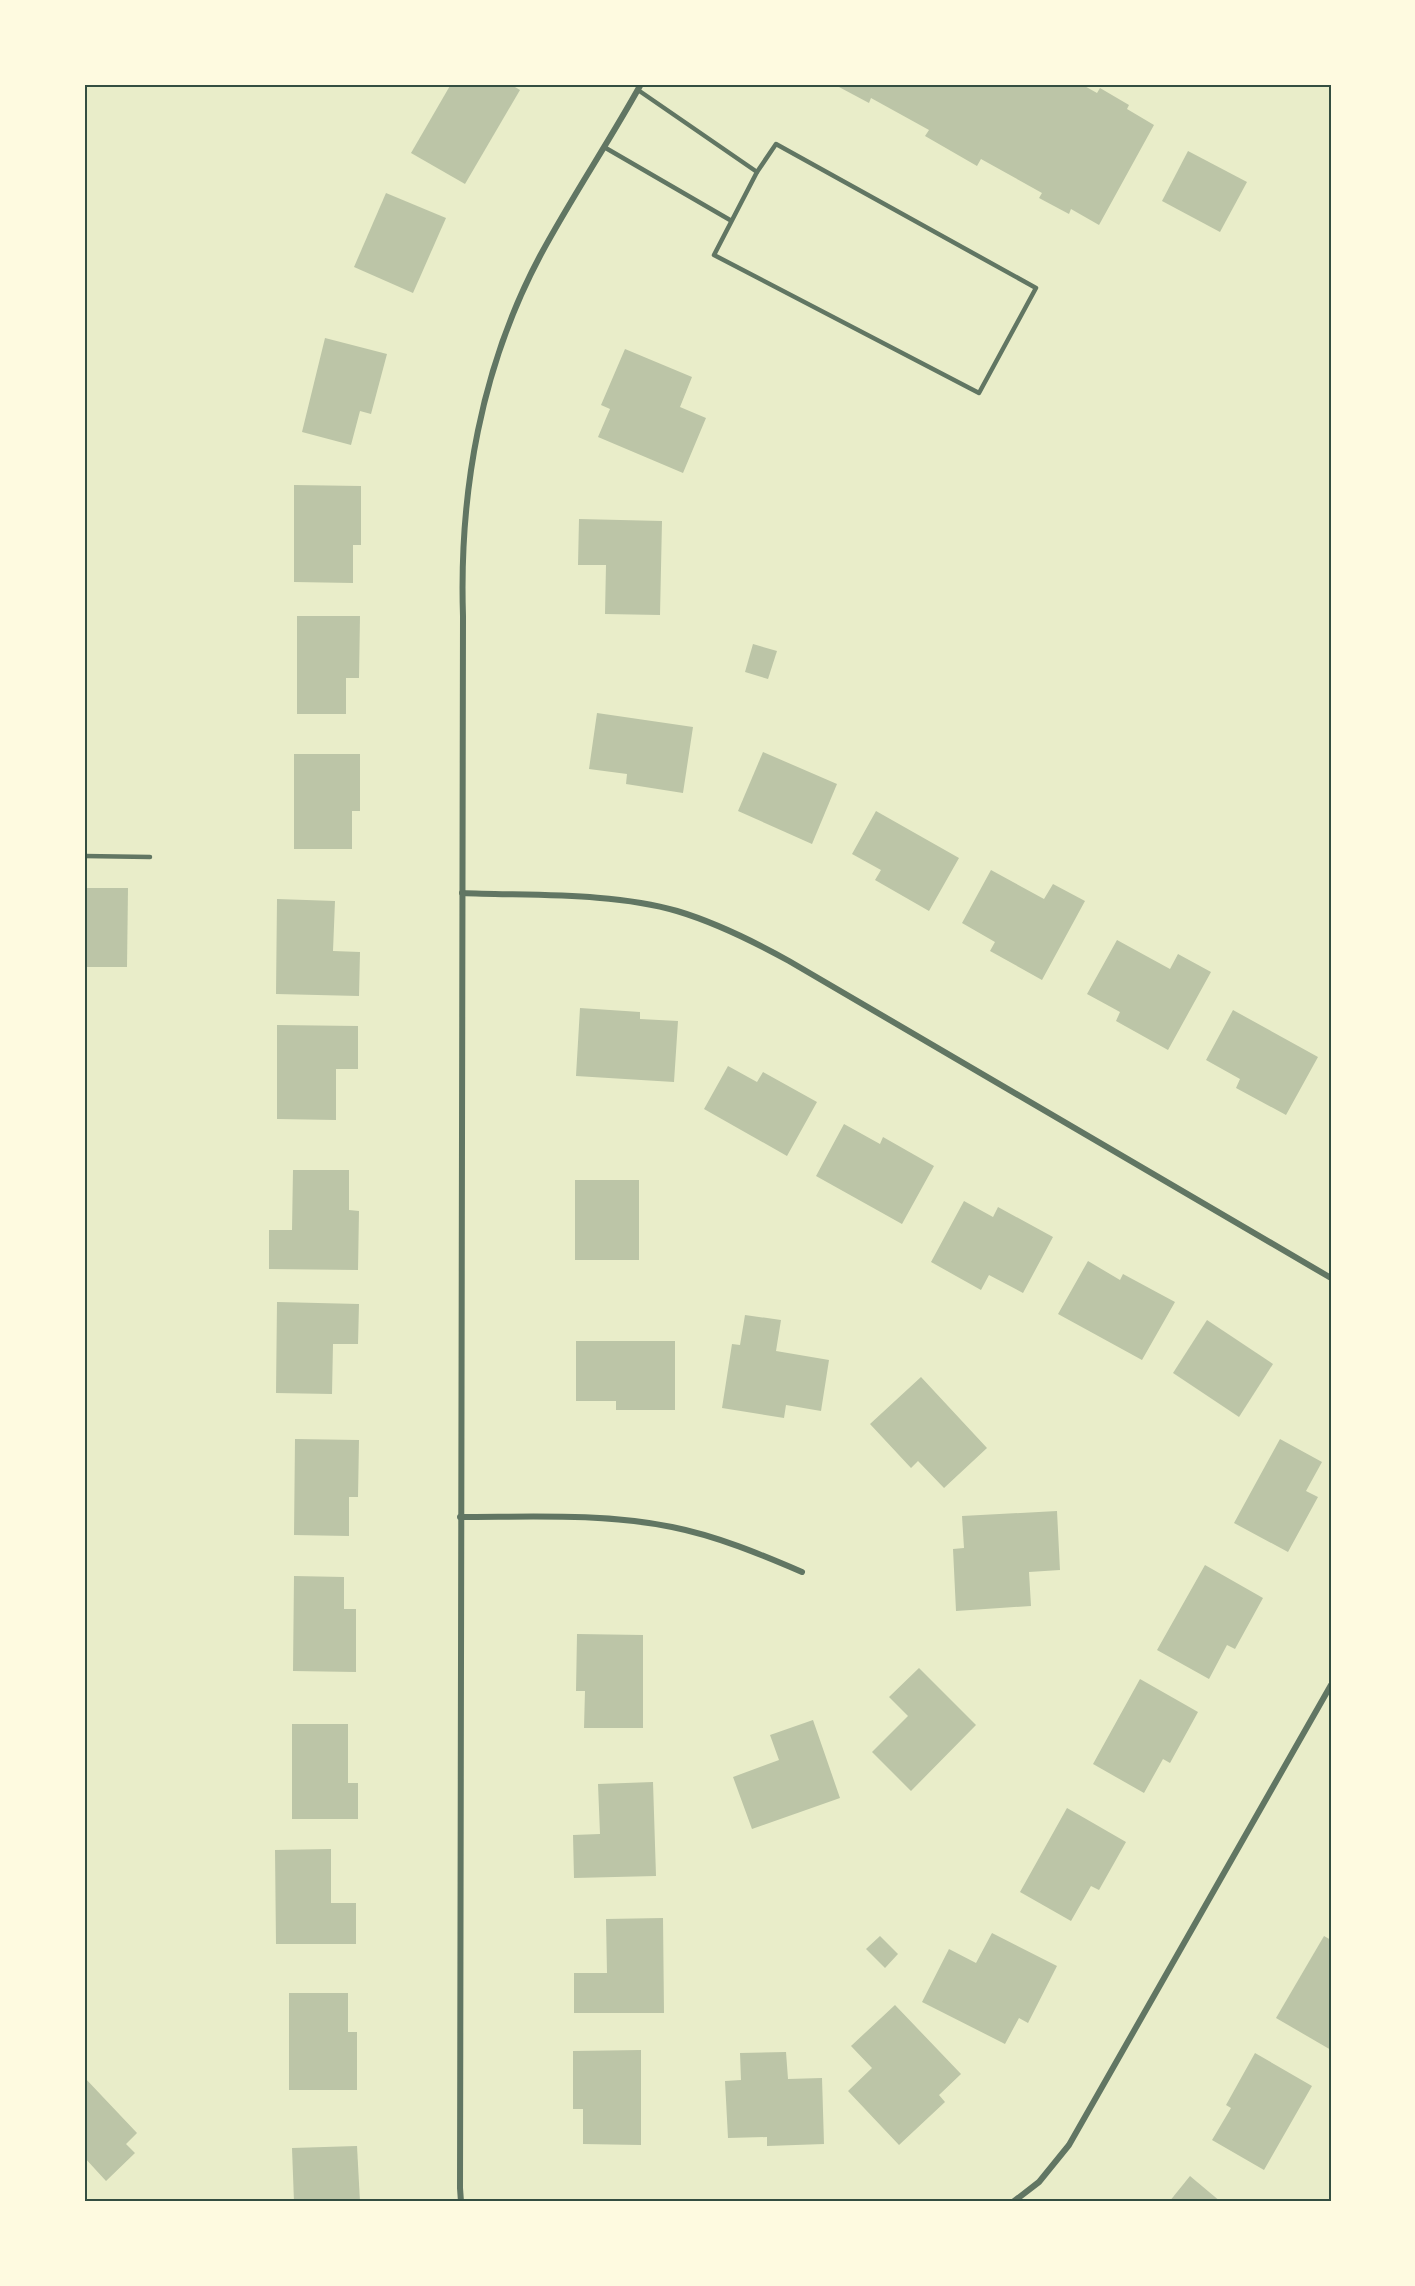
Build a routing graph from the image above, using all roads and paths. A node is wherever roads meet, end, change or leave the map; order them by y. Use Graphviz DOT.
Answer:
graph roads {
  1 [pos="640,87"];
  2 [pos="604,147"];
  3 [pos="758,172"];
  4 [pos="730,220"];
  5 [pos="84,856"];
  6 [pos="150,857"];
  7 [pos="462,893"];
  8 [pos="1331,1278"];
  9 [pos="460,1517"];
  10 [pos="802,1572"];
  11 [pos="1331,1685"];
  12 [pos="461,2202"];
  13 [pos="1013,2202"];
  1 -- 2 [label="street"];
  1 -- 3 [label="lane"];
  2 -- 4 [label="lane"];
  2 -- 7 [label="street"];
  3 -- 4 [label="lane"];
  3 -- 4 [label="lane"];
  5 -- 6 [label="lane"];
  7 -- 8 [label="street"];
  7 -- 9 [label="street"];
  9 -- 10 [label="street"];
  9 -- 12 [label="street"];
  11 -- 13 [label="street"];
}
